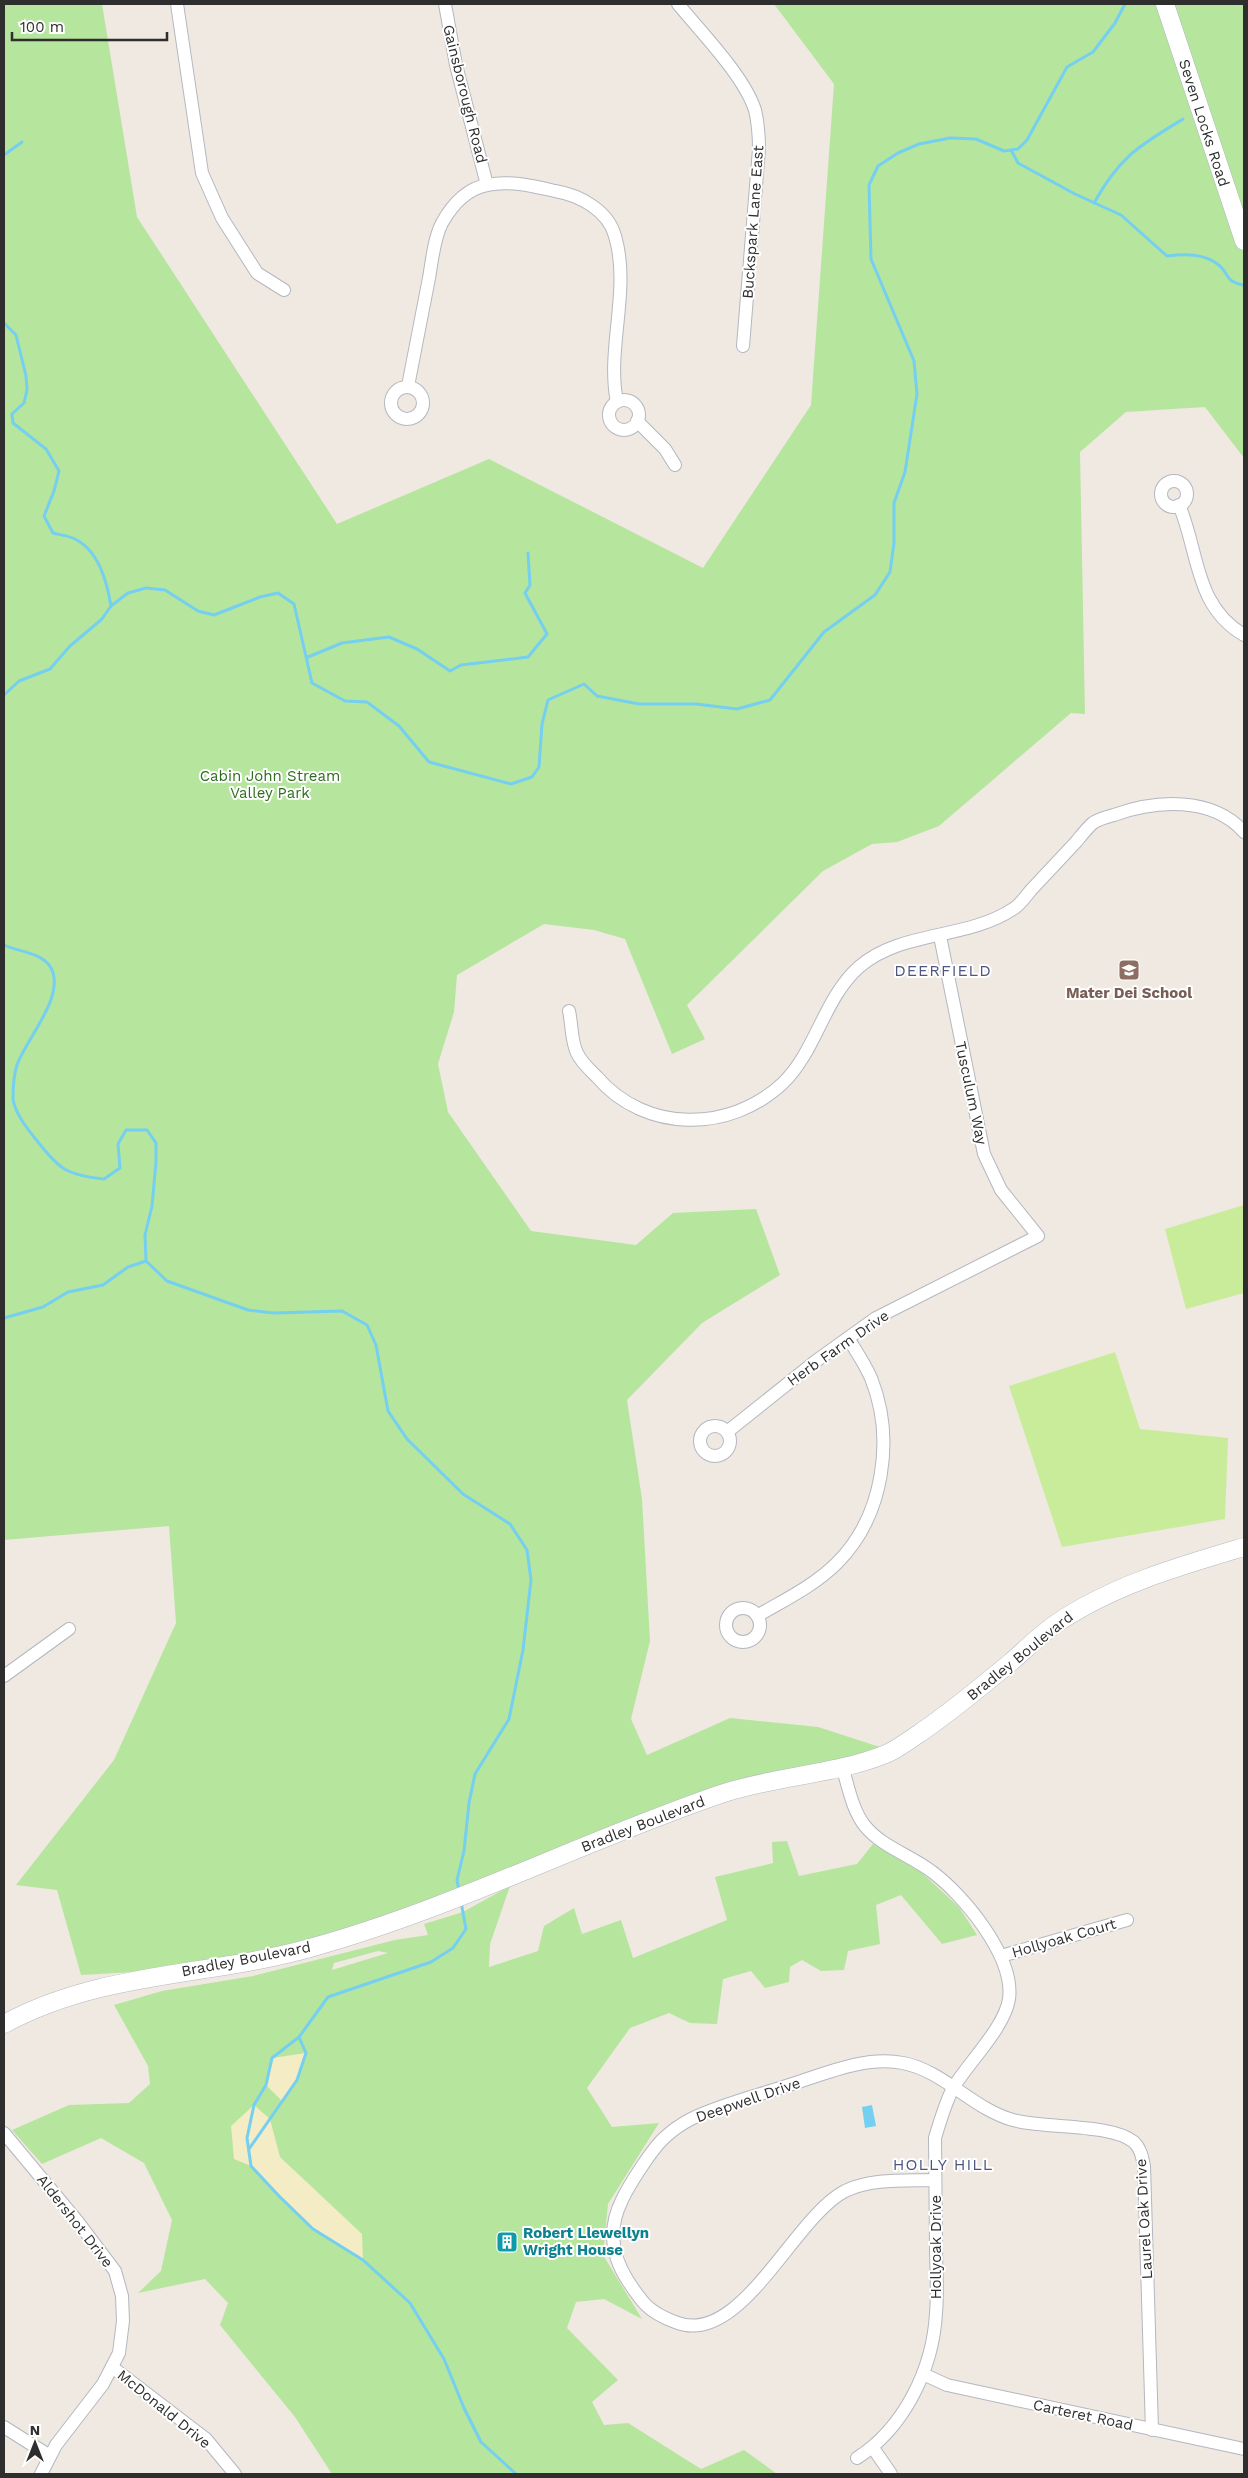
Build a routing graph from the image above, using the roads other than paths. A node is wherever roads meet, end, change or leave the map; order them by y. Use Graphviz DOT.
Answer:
graph roads {
  1 [pos="177,4"];
  2 [pos="445,4"];
  3 [pos="678,4"];
  4 [pos="1165,4"];
  5 [pos="487,185"];
  6 [pos="1244,242"];
  7 [pos="284,290"];
  8 [pos="743,346"];
  9 [pos="408,386"];
  10 [pos="617,402"];
  11 [pos="637,421"];
  12 [pos="675,465"];
  13 [pos="1179,506"];
  14 [pos="1244,635"];
  15 [pos="1244,832"];
  16 [pos="940,936"];
  17 [pos="569,1010"];
  18 [pos="1038,1236"];
  19 [pos="848,1338"];
  20 [pos="727,1432"];
  21 [pos="1244,1547"];
  22 [pos="757,1616"];
  23 [pos="69,1629"];
  24 [pos="4,1676"];
  25 [pos="842,1766"];
  26 [pos="1127,1920"];
  27 [pos="1001,1956"];
  28 [pos="4,2024"];
  29 [pos="954,2088"];
  30 [pos="4,2134"];
  31 [pos="935,2180"];
  32 [pos="112,2367"];
  33 [pos="923,2374"];
  34 [pos="4,2427"];
  35 [pos="1152,2430"];
  36 [pos="873,2448"];
  37 [pos="1244,2449"];
  38 [pos="50,2456"];
  39 [pos="857,2458"];
  40 [pos="40,2474"];
  41 [pos="235,2474"];
  42 [pos="891,2474"];
  1 -- 7 [label="street"];
  2 -- 5 [label="street, Gainsborough Road"];
  3 -- 8 [label="street, Buckspark Lane East"];
  4 -- 6 [label="main road, Seven Locks Road"];
  5 -- 9 [label="street"];
  5 -- 10 [label="street"];
  10 -- 11 [label="street"];
  10 -- 11 [label="street"];
  11 -- 12 [label="street"];
  13 -- 14 [label="street"];
  15 -- 16 [label="street"];
  16 -- 17 [label="street"];
  16 -- 18 [label="street, Tusculum Way"];
  18 -- 19 [label="street, Herb Farm Drive"];
  19 -- 20 [label="street, Herb Farm Drive"];
  19 -- 22 [label="street"];
  21 -- 25 [label="main road, Bradley Boulevard"];
  23 -- 24 [label="street"];
  25 -- 27 [label="street, Hollyoak Drive"];
  25 -- 28 [label="main road, Bradley Boulevard"];
  26 -- 27 [label="street, Hollyoak Court"];
  27 -- 29 [label="street, Hollyoak Drive"];
  29 -- 31 [label="street, Hollyoak Drive"];
  29 -- 31 [label="street, Deepwell Drive"];
  29 -- 35 [label="street, Laurel Oak Drive"];
  30 -- 32 [label="street, Aldershot Drive"];
  31 -- 33 [label="street, Hollyoak Drive"];
  32 -- 38 [label="street, Aldershot Drive"];
  32 -- 41 [label="street, McDonald Drive"];
  33 -- 35 [label="street, Carteret Road"];
  33 -- 36 [label="street, Hollyoak Drive"];
  34 -- 38 [label="street"];
  35 -- 37 [label="street, Carteret Road"];
  36 -- 39 [label="street, Hollyoak Drive"];
  36 -- 42 [label="street"];
  38 -- 40 [label="street, Aldershot Drive"];
}
